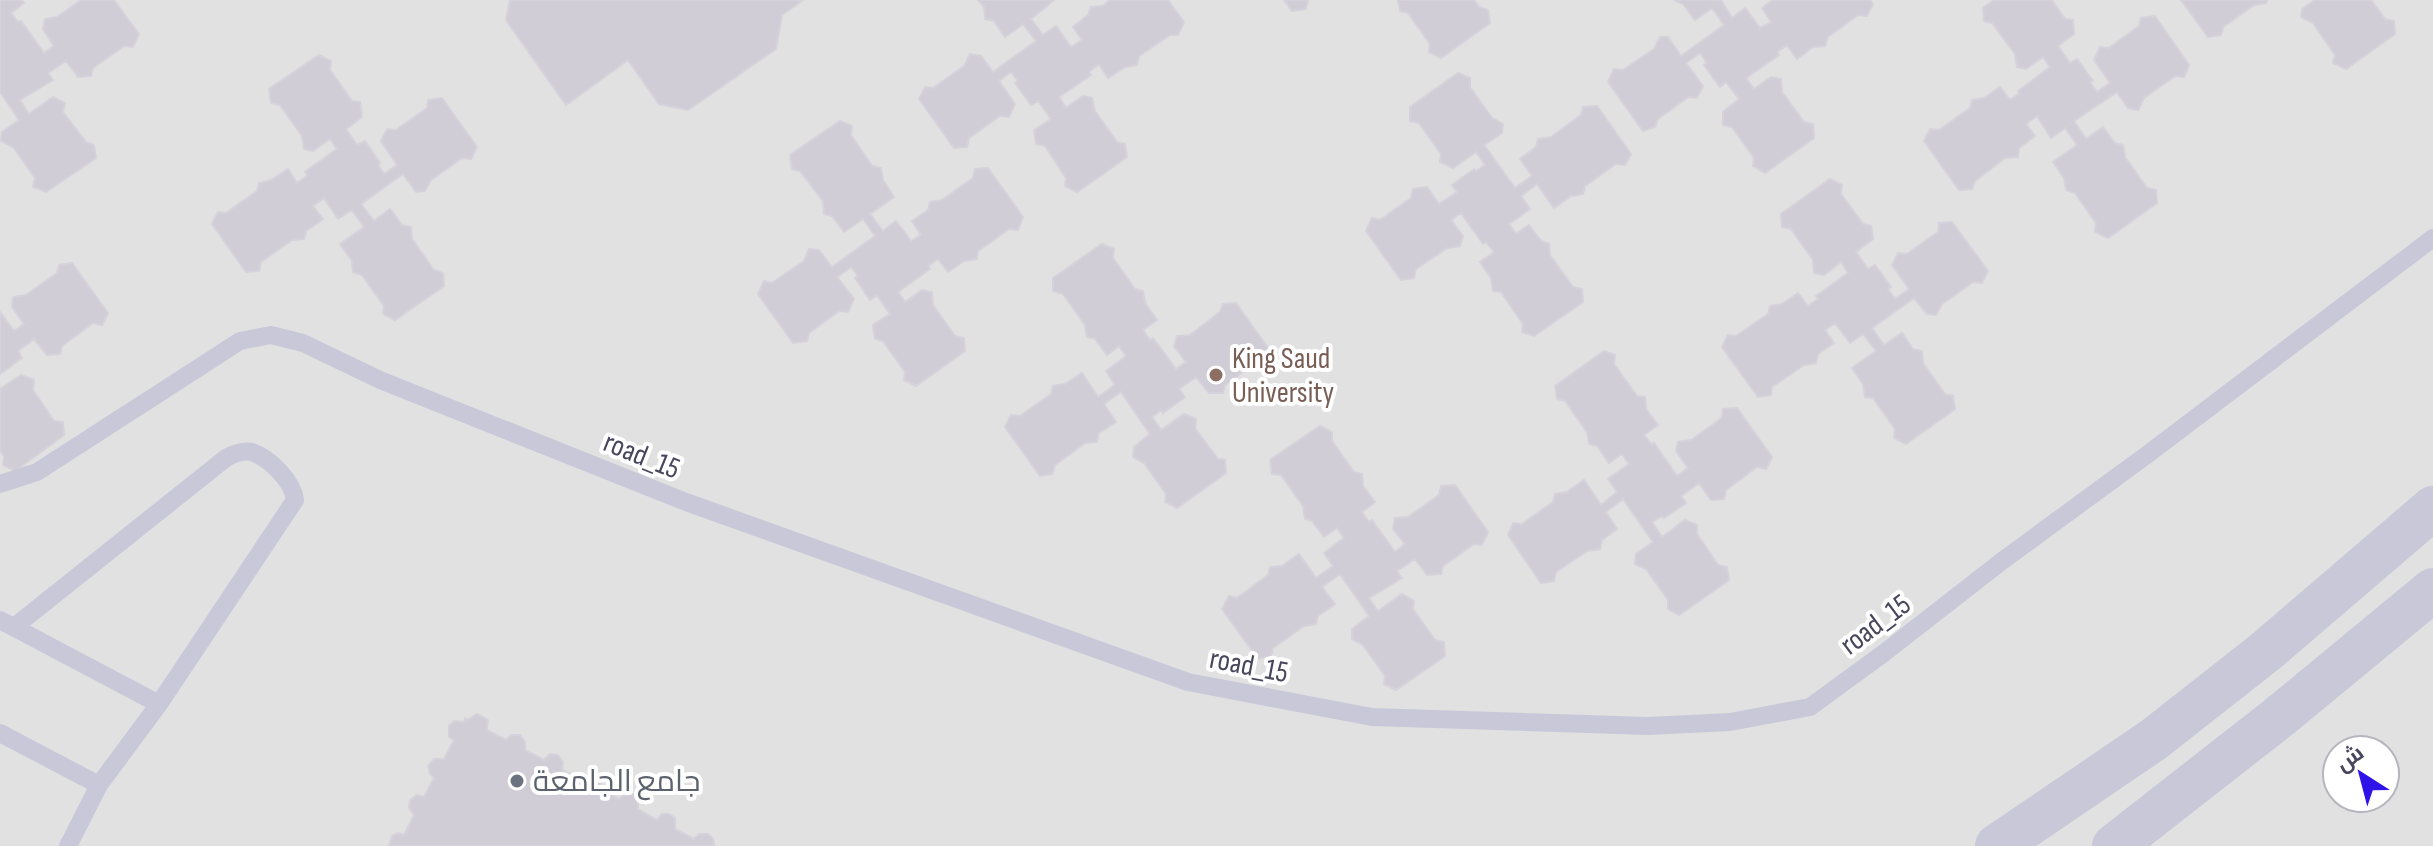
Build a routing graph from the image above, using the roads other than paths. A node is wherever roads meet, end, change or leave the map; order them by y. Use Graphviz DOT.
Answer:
graph roads {
  1 [pos="2433,238"];
  2 [pos="0,484"];
  3 [pos="2433,508"];
  4 [pos="2433,590"];
  5 [pos="2416,620"];
  6 [pos="7,623"];
  7 [pos="159,704"];
  8 [pos="0,733"];
  9 [pos="99,785"];
  10 [pos="68,846"];
  11 [pos="1997,846"];
  12 [pos="2114,846"];
  1 -- 2 [label="lane, road_15"];
  3 -- 11 [label="street"];
  4 -- 5 [label="street"];
  5 -- 12 [label="street"];
  6 -- 7 [label="lane"];
  6 -- 7 [label="lane"];
  7 -- 9 [label="lane"];
  8 -- 9 [label="lane"];
  9 -- 10 [label="lane"];
}
